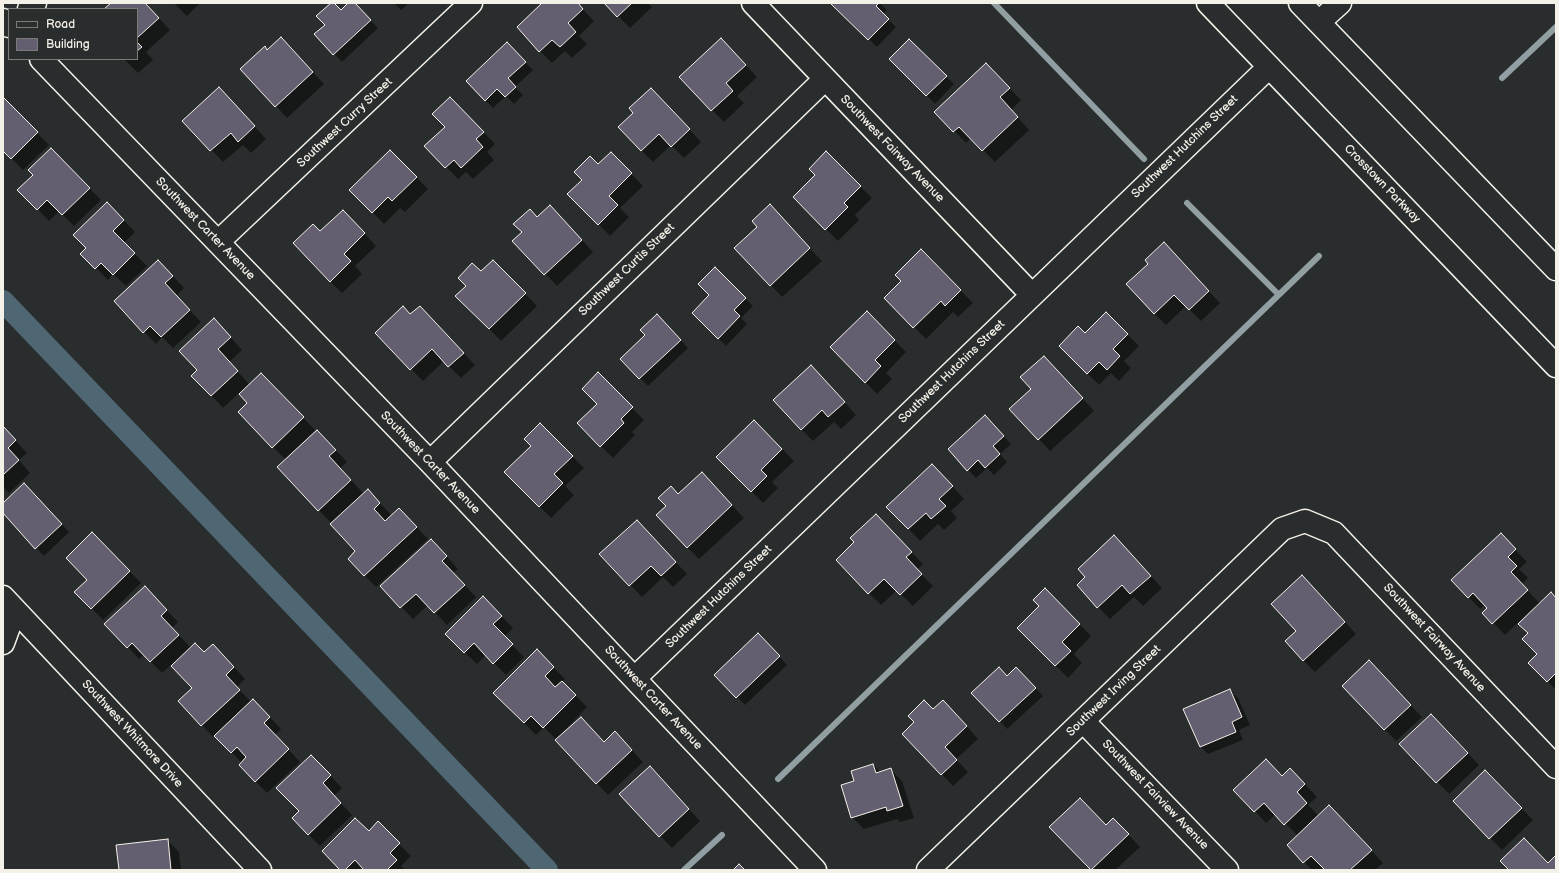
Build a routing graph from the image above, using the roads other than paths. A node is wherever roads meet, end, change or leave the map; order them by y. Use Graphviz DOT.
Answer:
graph roads {
  1 [pos="471,3"];
  2 [pos="753,3"];
  3 [pos="1208,3"];
  4 [pos="1300,3"];
  5 [pos="1340,3"];
  6 [pos="1319,22"];
  7 [pos="42,60"];
  8 [pos="1269,67"];
  9 [pos="825,79"];
  10 [pos="218,242"];
  11 [pos="1556,270"];
  12 [pos="1032,295"];
  13 [pos="1556,366"];
  14 [pos="430,462"];
  15 [pos="1305,521"];
  16 [pos="9,603"];
  17 [pos="3,643"];
  18 [pos="635,678"];
  19 [pos="1083,721"];
  20 [pos="1556,767"];
  21 [pos="251,866"];
  22 [pos="815,870"];
  23 [pos="928,870"];
  24 [pos="1227,870"];
  1 -- 10 [label="street, Southwest Curry Street"];
  2 -- 9 [label="street, Southwest Fairway Avenue"];
  3 -- 8 [label="street, Crosstown Parkway"];
  4 -- 6 [label="street"];
  5 -- 6 [label="street"];
  6 -- 11 [label="street"];
  7 -- 10 [label="street, Southwest Carter Avenue"];
  8 -- 12 [label="street, Southwest Hutchins Street"];
  8 -- 13 [label="street, Crosstown Parkway"];
  9 -- 12 [label="street, Southwest Fairway Avenue"];
  9 -- 14 [label="street, Southwest Curtis Street"];
  10 -- 14 [label="street, Southwest Carter Avenue"];
  12 -- 18 [label="street, Southwest Hutchins Street"];
  14 -- 18 [label="street, Southwest Carter Avenue"];
  15 -- 19 [label="street, Southwest Irving Street"];
  15 -- 20 [label="street, Southwest Fairway Avenue"];
  16 -- 17 [label="street"];
  16 -- 21 [label="street, Southwest Whitmore Drive"];
  18 -- 22 [label="street, Southwest Carter Avenue"];
  19 -- 23 [label="street, Southwest Irving Street"];
  19 -- 24 [label="street, Southwest Fairview Avenue"];
}
